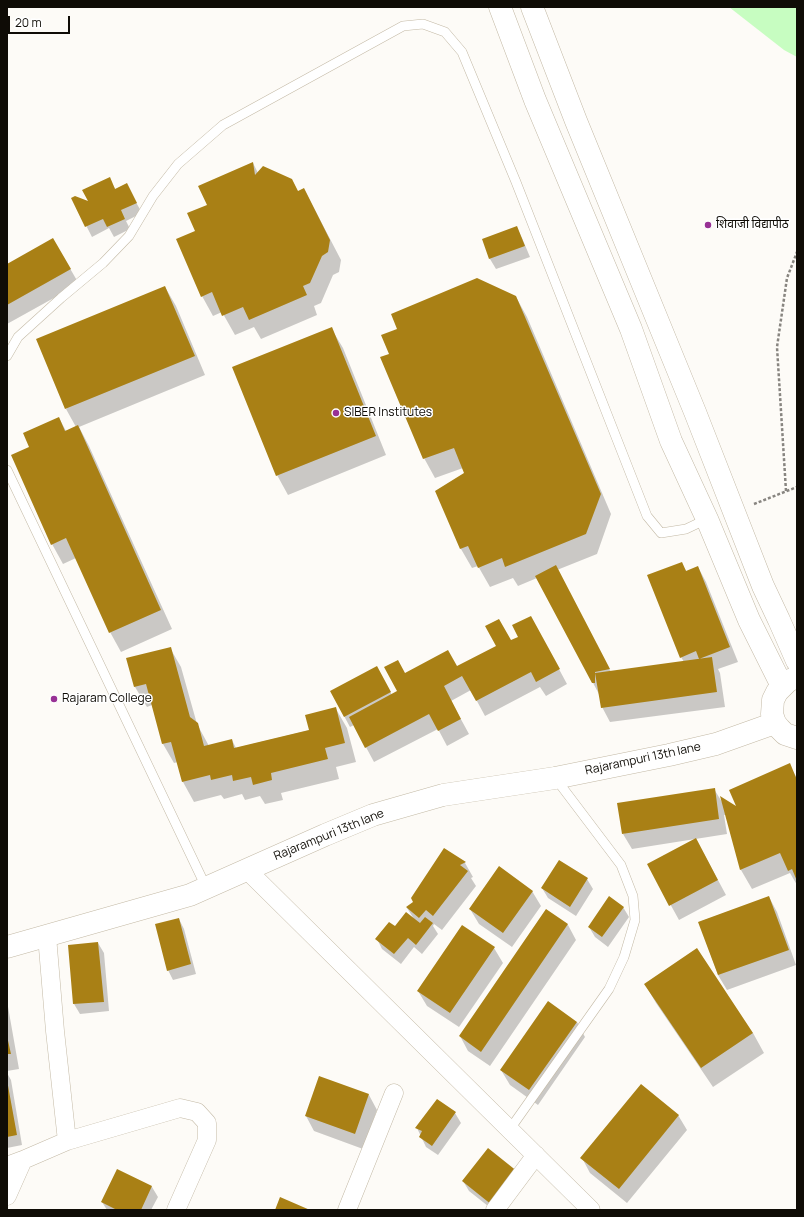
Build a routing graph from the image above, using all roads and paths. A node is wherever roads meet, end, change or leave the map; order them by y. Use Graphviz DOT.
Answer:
graph roads {
  1 [pos="500,7"];
  2 [pos="532,7"];
  3 [pos="797,252"];
  4 [pos="7,356"];
  5 [pos="7,470"];
  6 [pos="797,487"];
  7 [pos="786,491"];
  8 [pos="733,513"];
  9 [pos="707,519"];
  10 [pos="797,661"];
  11 [pos="789,682"];
  12 [pos="776,723"];
  13 [pos="797,738"];
  14 [pos="555,778"];
  15 [pos="248,870"];
  16 [pos="206,887"];
  17 [pos="47,936"];
  18 [pos="7,947"];
  19 [pos="394,1093"];
  20 [pos="510,1129"];
  21 [pos="67,1141"];
  22 [pos="536,1155"];
  23 [pos="15,1163"];
  24 [pos="7,1196"];
  25 [pos="178,1210"];
  26 [pos="347,1210"];
  27 [pos="495,1210"];
  28 [pos="591,1210"];
  1 -- 9 [label="main road"];
  2 -- 8 [label="main road"];
  3 -- 7 [label="path"];
  4 -- 9 [label="lane"];
  5 -- 16 [label="lane"];
  6 -- 7 [label="path"];
  7 -- 8 [label="path"];
  8 -- 10 [label="main road"];
  9 -- 11 [label="main road"];
  11 -- 12 [label="main road"];
  12 -- 13 [label="main road"];
  12 -- 14 [label="main road, Rajarampuri 13th lane"];
  14 -- 15 [label="main road, Rajarampuri 13th lane"];
  14 -- 20 [label="lane"];
  15 -- 16 [label="main road, Rajarampuri 13th lane"];
  15 -- 20 [label="street"];
  16 -- 17 [label="main road, Rajarampuri 13th lane"];
  17 -- 18 [label="main road, Rajarampuri 13th lane"];
  17 -- 21 [label="street"];
  19 -- 26 [label="street"];
  20 -- 22 [label="street"];
  21 -- 23 [label="street"];
  21 -- 25 [label="street"];
  22 -- 27 [label="street"];
  22 -- 28 [label="street"];
  23 -- 24 [label="street"];
}
